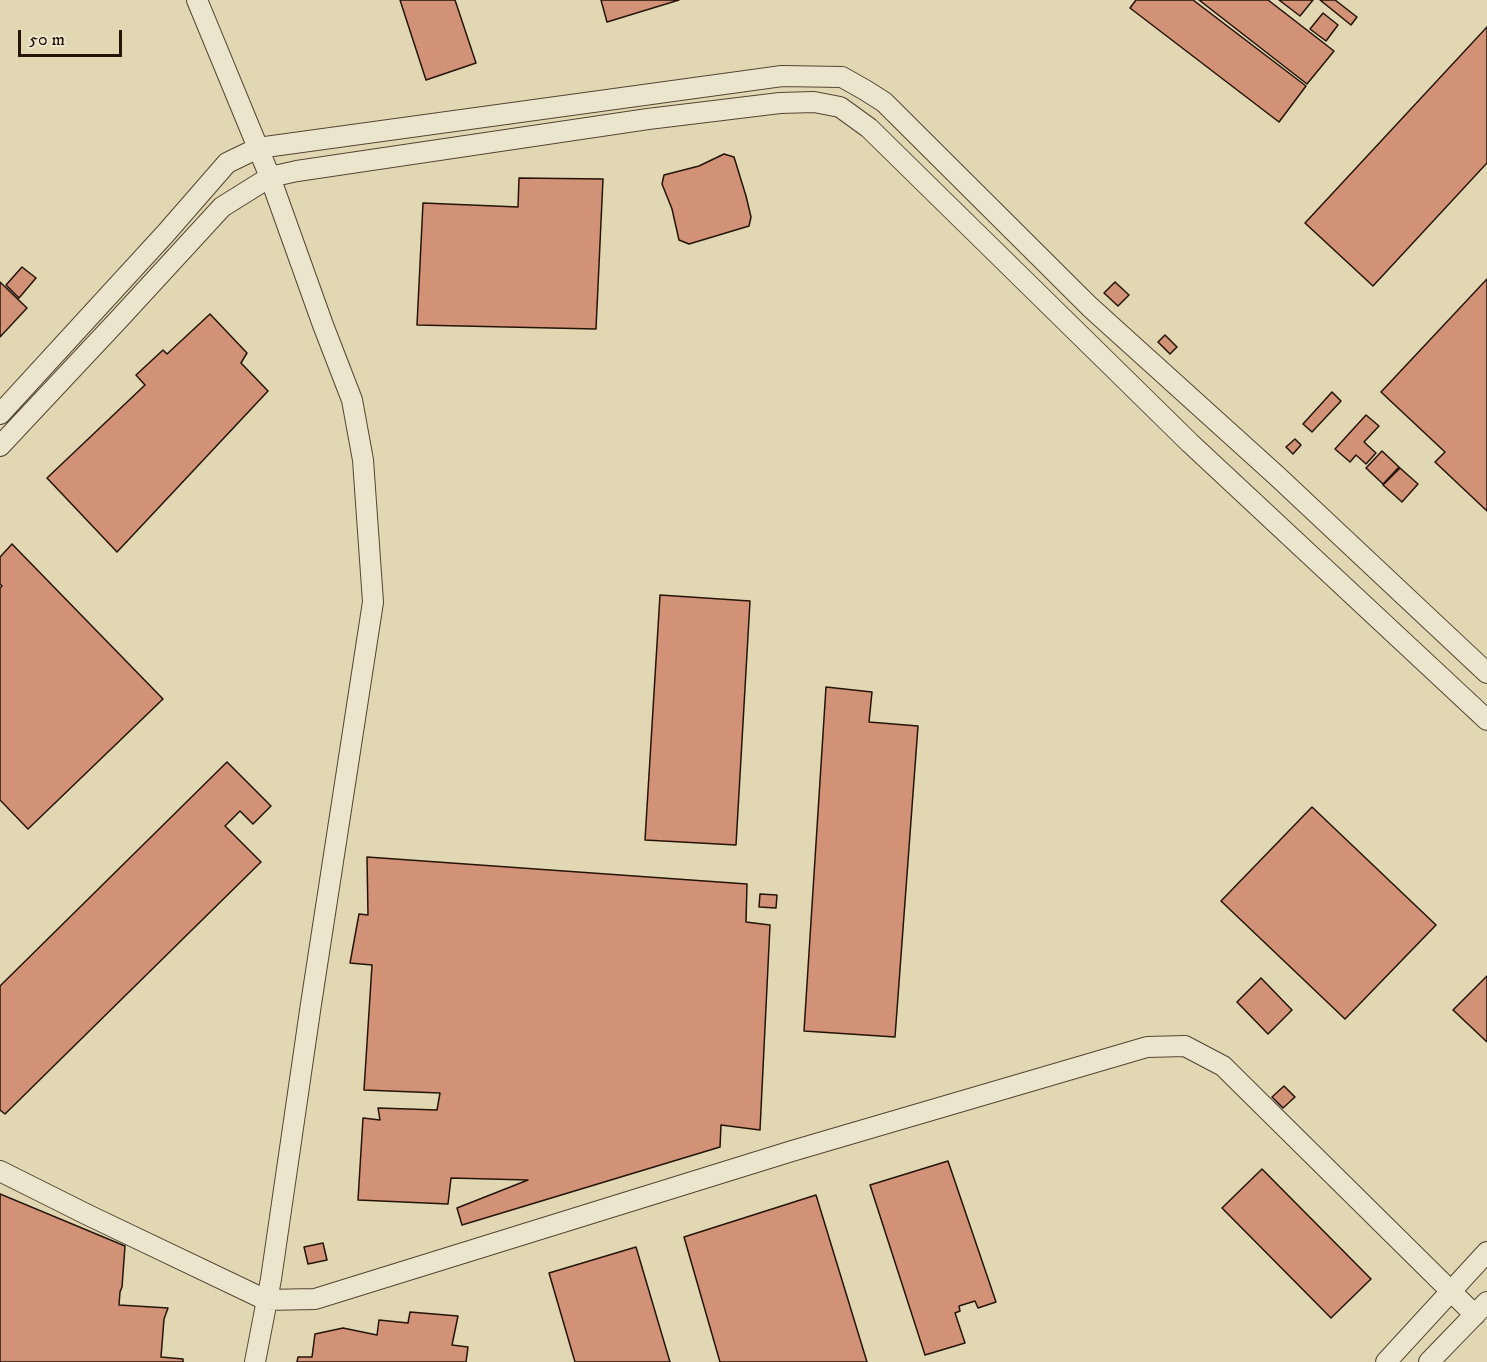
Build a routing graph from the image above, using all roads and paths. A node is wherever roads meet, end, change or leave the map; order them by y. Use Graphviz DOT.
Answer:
graph roads {
  1 [pos="197,0"];
  2 [pos="258,148"];
  3 [pos="270,177"];
  4 [pos="0,414"];
  5 [pos="0,446"];
  6 [pos="1487,673"];
  7 [pos="1487,720"];
  8 [pos="0,1171"];
  9 [pos="1487,1252"];
  10 [pos="1451,1291"];
  11 [pos="266,1300"];
  12 [pos="1481,1308"];
  13 [pos="255,1362"];
  14 [pos="1386,1362"];
  15 [pos="1429,1362"];
  1 -- 2 [label="street"];
  2 -- 3 [label="street"];
  2 -- 4 [label="street"];
  2 -- 6 [label="street"];
  3 -- 5 [label="street"];
  3 -- 7 [label="street"];
  3 -- 11 [label="street"];
  8 -- 11 [label="street"];
  9 -- 10 [label="street"];
  10 -- 11 [label="street"];
  10 -- 12 [label="street"];
  10 -- 14 [label="street"];
  11 -- 13 [label="street"];
  12 -- 15 [label="street"];
}
